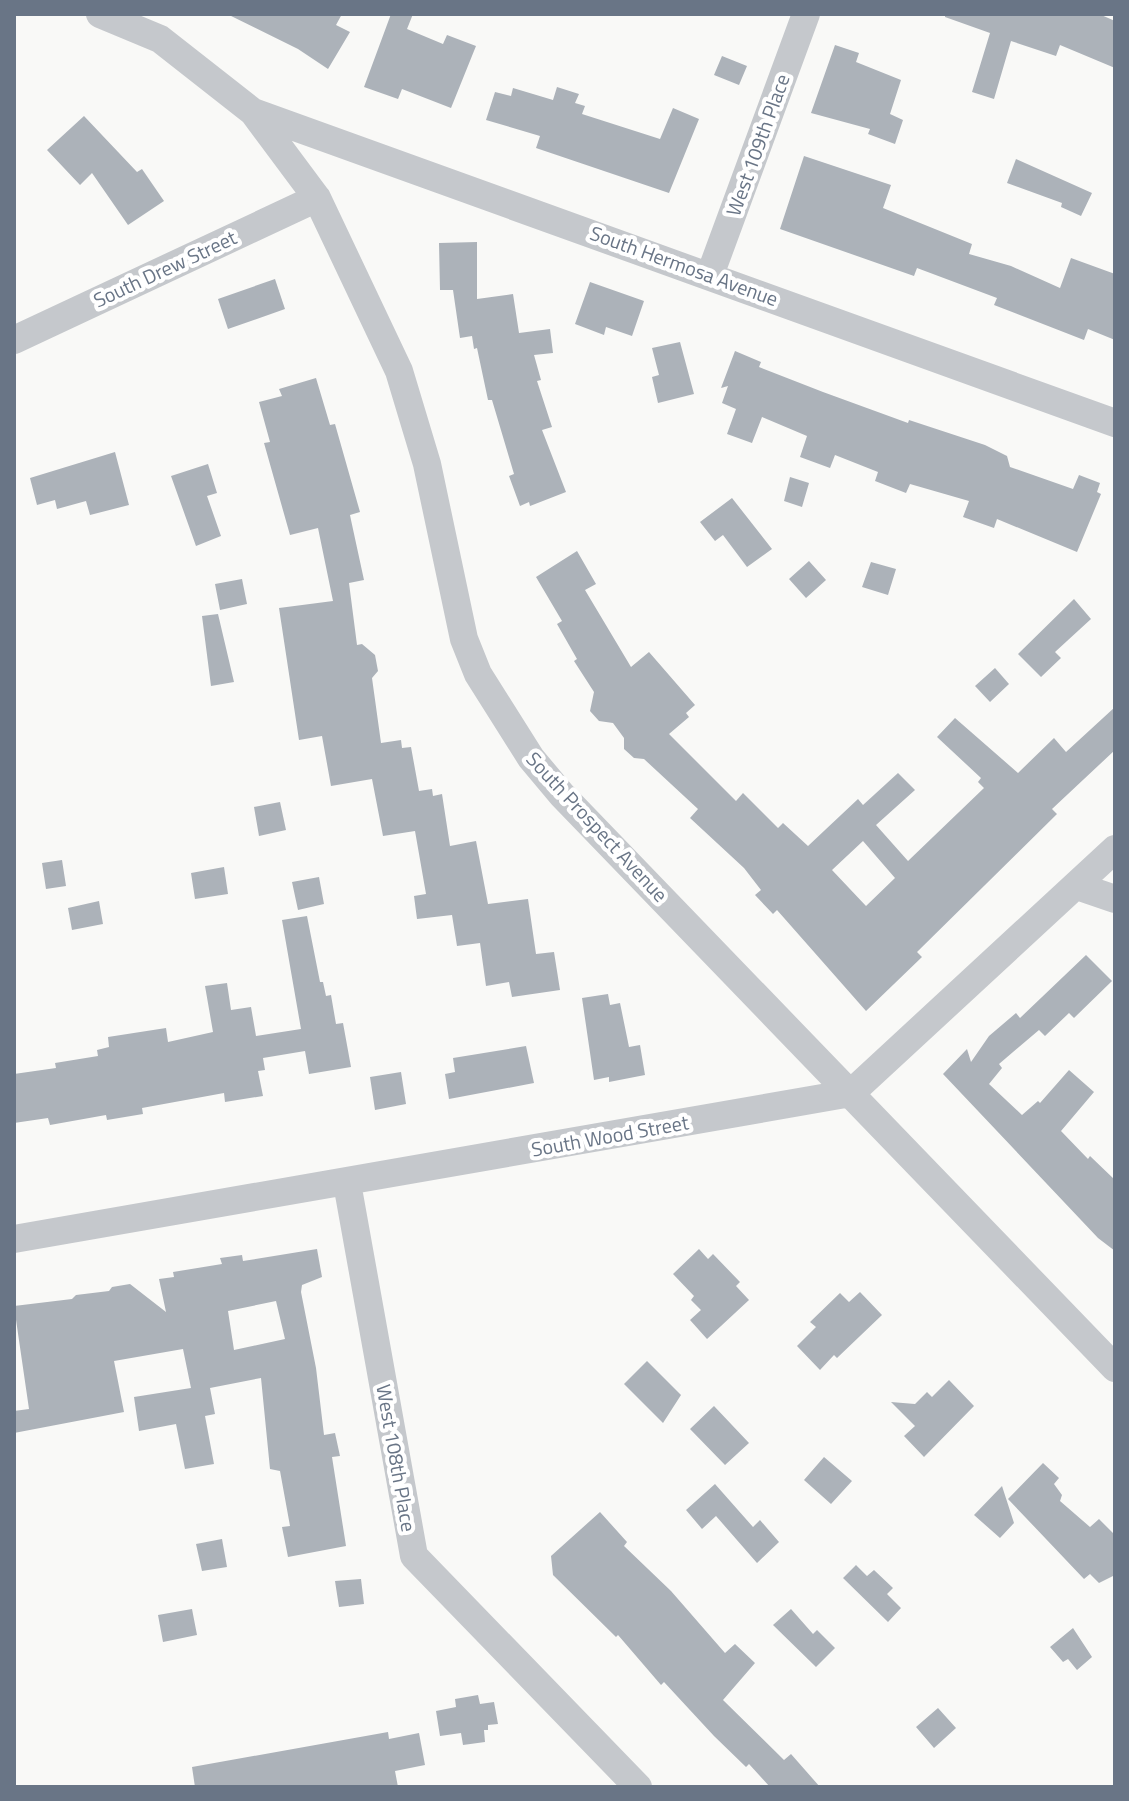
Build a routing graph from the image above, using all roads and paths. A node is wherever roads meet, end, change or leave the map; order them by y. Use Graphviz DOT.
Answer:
graph roads {
  1 [pos="100,14"];
  2 [pos="806,14"];
  3 [pos="158,26"];
  4 [pos="253,112"];
  5 [pos="317,198"];
  6 [pos="710,275"];
  7 [pos="14,340"];
  8 [pos="1115,423"];
  9 [pos="1115,849"];
  10 [pos="1077,886"];
  11 [pos="1115,899"];
  12 [pos="851,1093"];
  13 [pos="347,1183"];
  14 [pos="14,1239"];
  15 [pos="1115,1368"];
  16 [pos="638,1787"];
  1 -- 3 [label="street, South Prospect Avenue"];
  2 -- 6 [label="street, West 109th Place"];
  3 -- 4 [label="street, South Prospect Avenue"];
  4 -- 5 [label="street, South Prospect Avenue"];
  4 -- 6 [label="street, South Hermosa Avenue"];
  5 -- 7 [label="street, South Drew Street"];
  5 -- 12 [label="street, South Prospect Avenue"];
  6 -- 8 [label="street, South Hermosa Avenue"];
  9 -- 10 [label="street"];
  10 -- 11 [label="street"];
  10 -- 12 [label="street"];
  12 -- 13 [label="street, South Wood Street"];
  12 -- 15 [label="street, South Prospect Avenue"];
  13 -- 14 [label="street, South Wood Street"];
  13 -- 16 [label="street, West 108th Place"];
}
